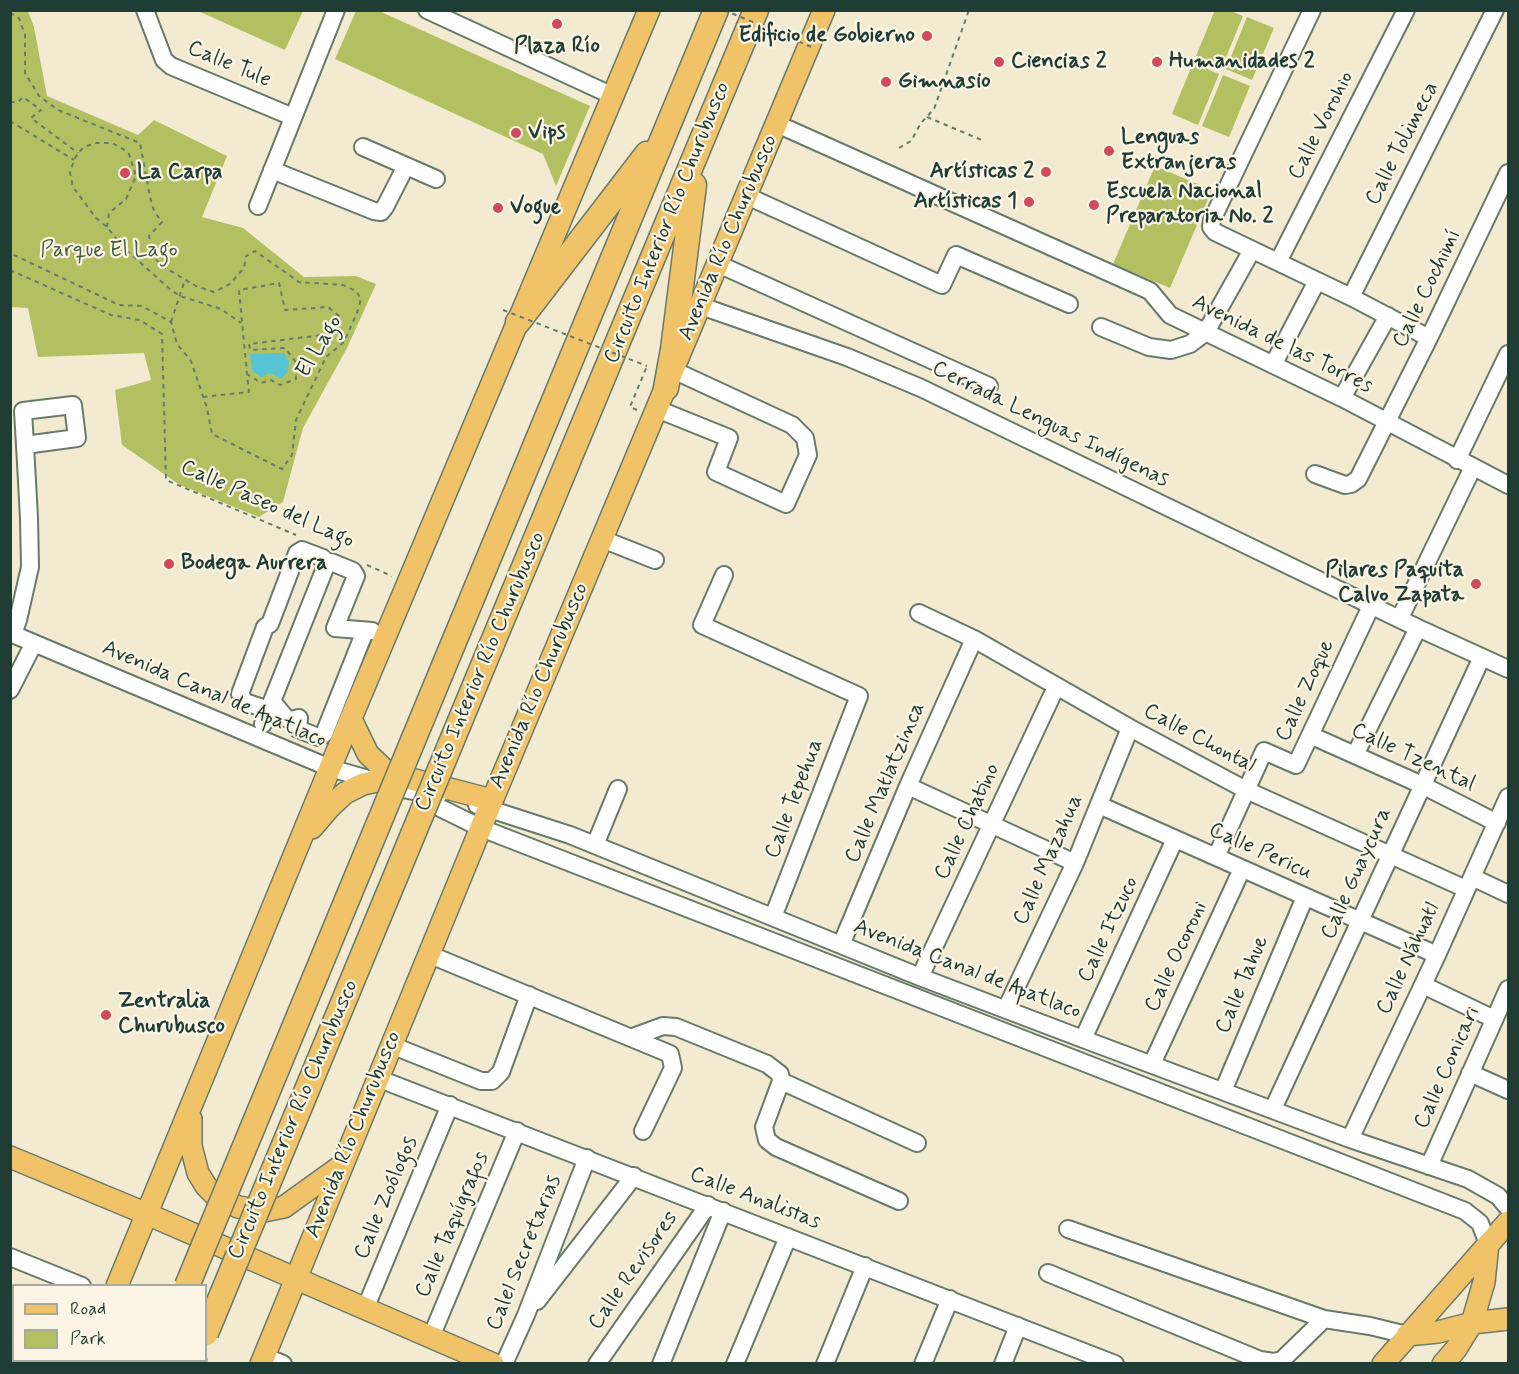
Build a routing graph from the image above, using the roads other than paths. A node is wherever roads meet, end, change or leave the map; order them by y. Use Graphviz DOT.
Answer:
graph roads {
  1 [pos="145,10"];
  2 [pos="336,10"];
  3 [pos="427,10"];
  4 [pos="649,10"];
  5 [pos="716,10"];
  6 [pos="756,10"];
  7 [pos="824,10"];
  8 [pos="1312,10"];
  9 [pos="1406,10"];
  10 [pos="1495,10"];
  11 [pos="613,96"];
  12 [pos="293,117"];
  13 [pos="777,124"];
  14 [pos="667,128"];
  15 [pos="703,140"];
  16 [pos="363,147"];
  17 [pos="406,165"];
  18 [pos="272,170"];
  19 [pos="1509,173"];
  20 [pos="436,178"];
  21 [pos="747,196"];
  22 [pos="258,206"];
  23 [pos="1252,250"];
  24 [pos="1278,262"];
  25 [pos="718,264"];
  26 [pos="1317,281"];
  27 [pos="1351,297"];
  28 [pos="1069,304"];
  29 [pos="700,306"];
  30 [pos="510,316"];
  31 [pos="1388,316"];
  32 [pos="1101,327"];
  33 [pos="1206,332"];
  34 [pos="1430,338"];
  35 [pos="1509,354"];
  36 [pos="1273,365"];
  37 [pos="989,386"];
  38 [pos="662,396"];
  39 [pos="1342,398"];
  40 [pos="1387,423"];
  41 [pos="25,445"];
  42 [pos="1465,464"];
  43 [pos="1315,474"];
  44 [pos="1509,485"];
  45 [pos="602,539"];
  46 [pos="655,560"];
  47 [pos="327,563"];
  48 [pos="724,575"];
  49 [pos="1372,604"];
  50 [pos="919,613"];
  51 [pos="1400,618"];
  52 [pos="1418,628"];
  53 [pos="12,634"];
  54 [pos="974,639"];
  55 [pos="34,643"];
  56 [pos="1482,657"];
  57 [pos="1509,669"];
  58 [pos="1056,687"];
  59 [pos="10,690"];
  60 [pos="240,694"];
  61 [pos="233,711"];
  62 [pos="268,712"];
  63 [pos="351,719"];
  64 [pos="1130,728"];
  65 [pos="1310,735"];
  66 [pos="1355,755"];
  67 [pos="330,768"];
  68 [pos="378,782"];
  69 [pos="1422,785"];
  70 [pos="908,786"];
  71 [pos="403,789"];
  72 [pos="618,789"];
  73 [pos="1246,790"];
  74 [pos="1509,797"];
  75 [pos="490,804"];
  76 [pos="1099,805"];
  77 [pos="1497,823"];
  78 [pos="992,826"];
  79 [pos="481,828"];
  80 [pos="1176,839"];
  81 [pos="596,845"];
  82 [pos="298,846"];
  83 [pos="1390,855"];
  84 [pos="1216,857"];
  85 [pos="1075,863"];
  86 [pos="1242,869"];
  87 [pos="1469,883"];
  88 [pos="1509,894"];
  89 [pos="1305,897"];
  90 [pos="773,917"];
  91 [pos="1361,922"];
  92 [pos="841,945"];
  93 [pos="428,954"];
  94 [pos="1437,955"];
  95 [pos="920,977"];
  96 [pos="1423,985"];
  97 [pos="1509,989"];
  98 [pos="529,995"];
  99 [pos="1006,1009"];
  100 [pos="1501,1011"];
  101 [pos="633,1037"];
  102 [pos="1083,1040"];
  103 [pos="391,1045"];
  104 [pos="1152,1064"];
  105 [pos="1470,1073"];
  106 [pos="377,1077"];
  107 [pos="782,1081"];
  108 [pos="1509,1090"];
  109 [pos="1223,1091"];
  110 [pos="450,1105"];
  111 [pos="191,1106"];
  112 [pos="1273,1109"];
  113 [pos="1312,1124"];
  114 [pos="517,1131"];
  115 [pos="643,1131"];
  116 [pos="1350,1139"];
  117 [pos="917,1143"];
  118 [pos="1300,1148"];
  119 [pos="10,1157"];
  120 [pos="587,1158"];
  121 [pos="341,1166"];
  122 [pos="1429,1166"];
  123 [pos="634,1176"];
  124 [pos="899,1202"];
  125 [pos="716,1208"];
  126 [pos="1509,1208"];
  127 [pos="147,1214"];
  128 [pos="1509,1222"];
  129 [pos="1068,1229"];
  130 [pos="788,1237"];
  131 [pos="1488,1244"];
  132 [pos="10,1257"];
  133 [pos="865,1266"];
  134 [pos="1048,1273"];
  135 [pos="296,1278"];
  136 [pos="77,1284"];
  137 [pos="118,1284"];
  138 [pos="188,1284"];
  139 [pos="950,1299"];
  140 [pos="365,1309"];
  141 [pos="526,1315"];
  142 [pos="1324,1319"];
  143 [pos="1509,1319"];
  144 [pos="1472,1323"];
  145 [pos="1018,1326"];
  146 [pos="207,1331"];
  147 [pos="1407,1335"];
  148 [pos="431,1337"];
  149 [pos="1089,1359"];
  150 [pos="269,1361"];
  151 [pos="493,1364"];
  152 [pos="504,1364"];
  153 [pos="597,1364"];
  154 [pos="661,1364"];
  155 [pos="735,1364"];
  156 [pos="825,1364"];
  157 [pos="923,1364"];
  158 [pos="1003,1364"];
  159 [pos="1116,1364"];
  160 [pos="1383,1364"];
  161 [pos="1443,1364"];
  1 -- 12 [label="street, Calle Tule"];
  2 -- 12 [label="street"];
  3 -- 11 [label="street"];
  4 -- 11 [label="main road"];
  5 -- 14 [label="highway, Circuito Interior Río Churubusco"];
  6 -- 15 [label="highway, Circuito Interior Río Churubusco"];
  7 -- 13 [label="main road, Avenida Río Churubusco"];
  8 -- 23 [label="street"];
  9 -- 24 [label="street, Calle Vorohio"];
  10 -- 27 [label="street, Calle Tolimeca"];
  11 -- 30 [label="main road"];
  12 -- 18 [label="street"];
  13 -- 21 [label="main road, Avenida Río Churubusco"];
  13 -- 33 [label="street, Avenida de las Torres"];
  14 -- 30 [label="highway"];
  14 -- 138 [label="highway, Circuito Interior Río Churubusco, bridge"];
  15 -- 38 [label="highway"];
  15 -- 146 [label="highway, Circuito Interior Río Churubusco, bridge"];
  16 -- 17 [label="street"];
  17 -- 18 [label="street"];
  17 -- 20 [label="street"];
  18 -- 22 [label="street"];
  19 -- 34 [label="street, Calle Cochimí"];
  21 -- 25 [label="main road, Avenida Río Churubusco"];
  21 -- 28 [label="street"];
  23 -- 24 [label="street"];
  23 -- 33 [label="street"];
  24 -- 26 [label="street"];
  25 -- 29 [label="main road, Avenida Río Churubusco"];
  25 -- 37 [label="street"];
  26 -- 27 [label="street"];
  26 -- 36 [label="street"];
  27 -- 31 [label="street"];
  29 -- 38 [label="main road, Avenida Río Churubusco"];
  29 -- 49 [label="street, Cerrada Lenguas Indígenas"];
  30 -- 63 [label="main road"];
  31 -- 34 [label="street"];
  31 -- 39 [label="street"];
  32 -- 33 [label="street"];
  33 -- 36 [label="street, Avenida de las Torres"];
  34 -- 40 [label="street, Calle Cochimí"];
  35 -- 42 [label="street"];
  36 -- 39 [label="street, Avenida de las Torres"];
  38 -- 38 [label="street"];
  38 -- 45 [label="main road, Avenida Río Churubusco"];
  39 -- 40 [label="street, Avenida de las Torres"];
  40 -- 42 [label="street, Avenida de las Torres"];
  40 -- 43 [label="street, Calle Cochimí"];
  41 -- 53 [label="street"];
  42 -- 44 [label="street, Avenida de las Torres"];
  42 -- 51 [label="street"];
  45 -- 46 [label="street"];
  45 -- 75 [label="main road, Avenida Río Churubusco"];
  47 -- 60 [label="street"];
  47 -- 62 [label="street"];
  47 -- 62 [label="street"];
  48 -- 90 [label="street, Calle Tepehua"];
  49 -- 51 [label="street, Cerrada Lenguas Indígenas"];
  49 -- 65 [label="street, Calle Zoque"];
  50 -- 54 [label="street, Calle Chontal"];
  51 -- 52 [label="street, Cerrada Lenguas Indígenas"];
  52 -- 56 [label="street, Cerrada Lenguas Indígenas"];
  52 -- 66 [label="street"];
  53 -- 55 [label="street, Avenida Canal de Apatlaco"];
  54 -- 58 [label="street, Calle Chontal"];
  54 -- 70 [label="street, Calle Matlatzinca"];
  55 -- 59 [label="street"];
  55 -- 67 [label="street, Avenida Canal de Apatlaco"];
  56 -- 57 [label="street, Cerrada Lenguas Indígenas"];
  56 -- 69 [label="street, Calle Guaycura"];
  58 -- 64 [label="street, Calle Chontal"];
  58 -- 78 [label="street, Calle Chatino"];
  60 -- 61 [label="street"];
  60 -- 62 [label="street"];
  63 -- 67 [label="main road"];
  63 -- 75 [label="main road"];
  64 -- 73 [label="street, Calle Chontal"];
  64 -- 76 [label="street, Calle Mazahua"];
  65 -- 66 [label="street, Calle Tzental"];
  65 -- 73 [label="street, Calle Zoque"];
  66 -- 69 [label="street, Calle Tzental"];
  67 -- 68 [label="street, Avenida Canal de Apatlaco"];
  67 -- 82 [label="main road"];
  68 -- 71 [label="street, Avenida Canal de Apatlaco"];
  68 -- 82 [label="main road"];
  69 -- 77 [label="street, Calle Tzental"];
  69 -- 83 [label="street, Calle Guaycura"];
  70 -- 78 [label="street"];
  70 -- 92 [label="street, Calle Matlatzinca"];
  71 -- 75 [label="street, Avenida Canal de Apatlaco"];
  71 -- 79 [label="street, Avenida Canal de Apatlaco"];
  72 -- 81 [label="street"];
  73 -- 83 [label="street, Calle Chontal"];
  73 -- 84 [label="street"];
  74 -- 77 [label="street, Calle Náhuatl"];
  75 -- 79 [label="main road, Avenida Río Churubusco"];
  75 -- 81 [label="street, Avenida Canal de Apatlaco"];
  76 -- 80 [label="street, Calle Pericu"];
  76 -- 85 [label="street, Calle Mazahua"];
  77 -- 87 [label="street, Calle Náhuatl"];
  78 -- 85 [label="street"];
  78 -- 95 [label="street, Calle Chatino"];
  79 -- 93 [label="main road, Avenida Río Churubusco"];
  79 -- 118 [label="street, Avenida Canal de Apatlaco"];
  80 -- 84 [label="street, Calle Pericu"];
  80 -- 102 [label="street, Calle Itzuco"];
  81 -- 90 [label="street, Avenida Canal de Apatlaco"];
  82 -- 111 [label="main road"];
  83 -- 87 [label="street, Calle Chontal"];
  83 -- 91 [label="street, Calle Guaycura"];
  84 -- 86 [label="street, Calle Pericu"];
  85 -- 99 [label="street, Calle Mazahua"];
  86 -- 89 [label="street, Calle Pericu"];
  86 -- 104 [label="street, Calle Ocoroni"];
  87 -- 88 [label="street, Calle Chontal"];
  87 -- 94 [label="street, Calle Náhuatl"];
  89 -- 91 [label="street, Calle Pericu"];
  89 -- 109 [label="street, Calle Tahue"];
  90 -- 92 [label="street, Avenida Canal de Apatlaco"];
  91 -- 94 [label="street, Calle Pericu"];
  91 -- 112 [label="street, Calle Guaycura"];
  92 -- 95 [label="street, Avenida Canal de Apatlaco"];
  93 -- 98 [label="street"];
  93 -- 103 [label="main road, Avenida Río Churubusco"];
  94 -- 96 [label="street, Calle Náhuatl"];
  95 -- 99 [label="street, Avenida Canal de Apatlaco"];
  96 -- 100 [label="street"];
  96 -- 116 [label="street, Calle Náhuatl"];
  97 -- 100 [label="street, Calle Conicari"];
  98 -- 101 [label="street"];
  98 -- 103 [label="street"];
  99 -- 102 [label="street, Avenida Canal de Apatlaco"];
  100 -- 105 [label="street, Calle Conicari"];
  101 -- 107 [label="street"];
  101 -- 115 [label="street"];
  102 -- 104 [label="street, Avenida Canal de Apatlaco"];
  103 -- 106 [label="main road, Avenida Río Churubusco"];
  104 -- 109 [label="street, Avenida Canal de Apatlaco"];
  105 -- 108 [label="street"];
  105 -- 122 [label="street, Calle Conicari"];
  106 -- 110 [label="street, Calle Analistas"];
  106 -- 121 [label="main road, Avenida Río Churubusco"];
  107 -- 117 [label="street"];
  107 -- 124 [label="street"];
  109 -- 112 [label="street, Avenida Canal de Apatlaco"];
  110 -- 114 [label="street, Calle Analistas"];
  110 -- 140 [label="street, Calle Zoólogos"];
  111 -- 121 [label="main road"];
  111 -- 127 [label="main road"];
  112 -- 113 [label="street, Avenida Canal de Apatlaco"];
  113 -- 116 [label="street, Avenida Canal de Apatlaco"];
  113 -- 118 [label="street"];
  114 -- 120 [label="street, Calle Analistas"];
  114 -- 148 [label="street, Calle Taquígrafos"];
  116 -- 122 [label="street, Avenida Canal de Apatlaco"];
  118 -- 131 [label="street, Avenida Canal de Apatlaco"];
  119 -- 127 [label="main road"];
  120 -- 123 [label="street, Calle Analistas"];
  120 -- 141 [label="street, Calel Secretarias"];
  121 -- 135 [label="main road, Avenida Río Churubusco"];
  122 -- 126 [label="street, Avenida Canal de Apatlaco"];
  123 -- 125 [label="street, Calle Analistas"];
  123 -- 141 [label="street"];
  125 -- 130 [label="street, Calle Analistas"];
  125 -- 153 [label="street, Calle Revisores"];
  125 -- 154 [label="street"];
  127 -- 135 [label="main road"];
  127 -- 137 [label="main road"];
  128 -- 131 [label="main road"];
  129 -- 142 [label="street"];
  130 -- 133 [label="street, Calle Analistas"];
  130 -- 155 [label="street"];
  131 -- 144 [label="main road"];
  131 -- 147 [label="main road"];
  132 -- 136 [label="street"];
  133 -- 139 [label="street, Calle Analistas"];
  133 -- 156 [label="street"];
  134 -- 142 [label="street"];
  135 -- 140 [label="main road"];
  135 -- 150 [label="main road, Avenida Río Churubusco"];
  139 -- 145 [label="street, Calle Analistas"];
  139 -- 157 [label="street"];
  140 -- 148 [label="main road"];
  141 -- 152 [label="street, Calel Secretarias"];
  142 -- 147 [label="street"];
  143 -- 144 [label="main road"];
  144 -- 147 [label="main road"];
  144 -- 161 [label="main road"];
  145 -- 149 [label="street, Calle Analistas"];
  145 -- 158 [label="street"];
  147 -- 160 [label="main road"];
  148 -- 151 [label="main road"];
  149 -- 159 [label="street, Calle Analistas"];
}
